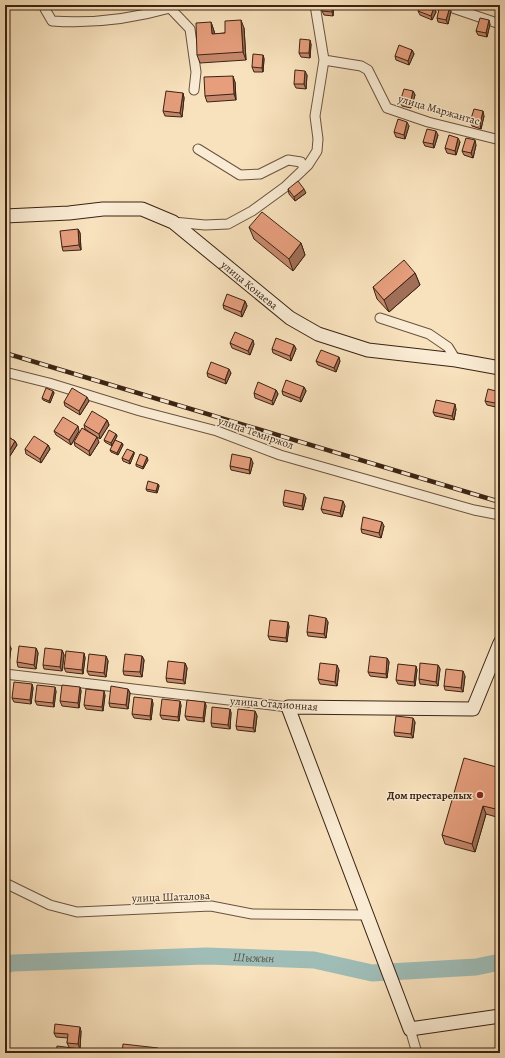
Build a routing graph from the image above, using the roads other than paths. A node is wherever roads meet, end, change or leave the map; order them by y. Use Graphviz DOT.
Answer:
graph roads {
  1 [pos="45,5"];
  2 [pos="315,5"];
  3 [pos="444,5"];
  4 [pos="171,7"];
  5 [pos="500,24"];
  6 [pos="324,60"];
  7 [pos="194,90"];
  8 [pos="500,140"];
  9 [pos="198,149"];
  10 [pos="304,168"];
  11 [pos="5,216"];
  12 [pos="173,222"];
  13 [pos="380,318"];
  14 [pos="456,360"];
  15 [pos="500,368"];
  16 [pos="5,372"];
  17 [pos="500,515"];
  18 [pos="500,642"];
  19 [pos="5,674"];
  20 [pos="288,707"];
  21 [pos="5,882"];
  22 [pos="366,915"];
  23 [pos="500,1016"];
  24 [pos="410,1029"];
  25 [pos="417,1053"];
  1 -- 4 [label="street"];
  2 -- 6 [label="street"];
  3 -- 5 [label="street"];
  4 -- 7 [label="street"];
  6 -- 8 [label="street, улица Маржантас"];
  6 -- 10 [label="street"];
  9 -- 10 [label="street"];
  10 -- 12 [label="street"];
  11 -- 12 [label="street, улица Конаева"];
  12 -- 14 [label="street, улица Конаева"];
  13 -- 14 [label="street"];
  14 -- 15 [label="street, улица Конаева"];
  16 -- 17 [label="street, улица Темиржол"];
  18 -- 20 [label="street, улица Стадионная"];
  19 -- 20 [label="street, улица Стадионная"];
  20 -- 22 [label="street"];
  21 -- 22 [label="street, улица Шаталова"];
  22 -- 24 [label="street"];
  23 -- 24 [label="street"];
  24 -- 25 [label="street"];
}
